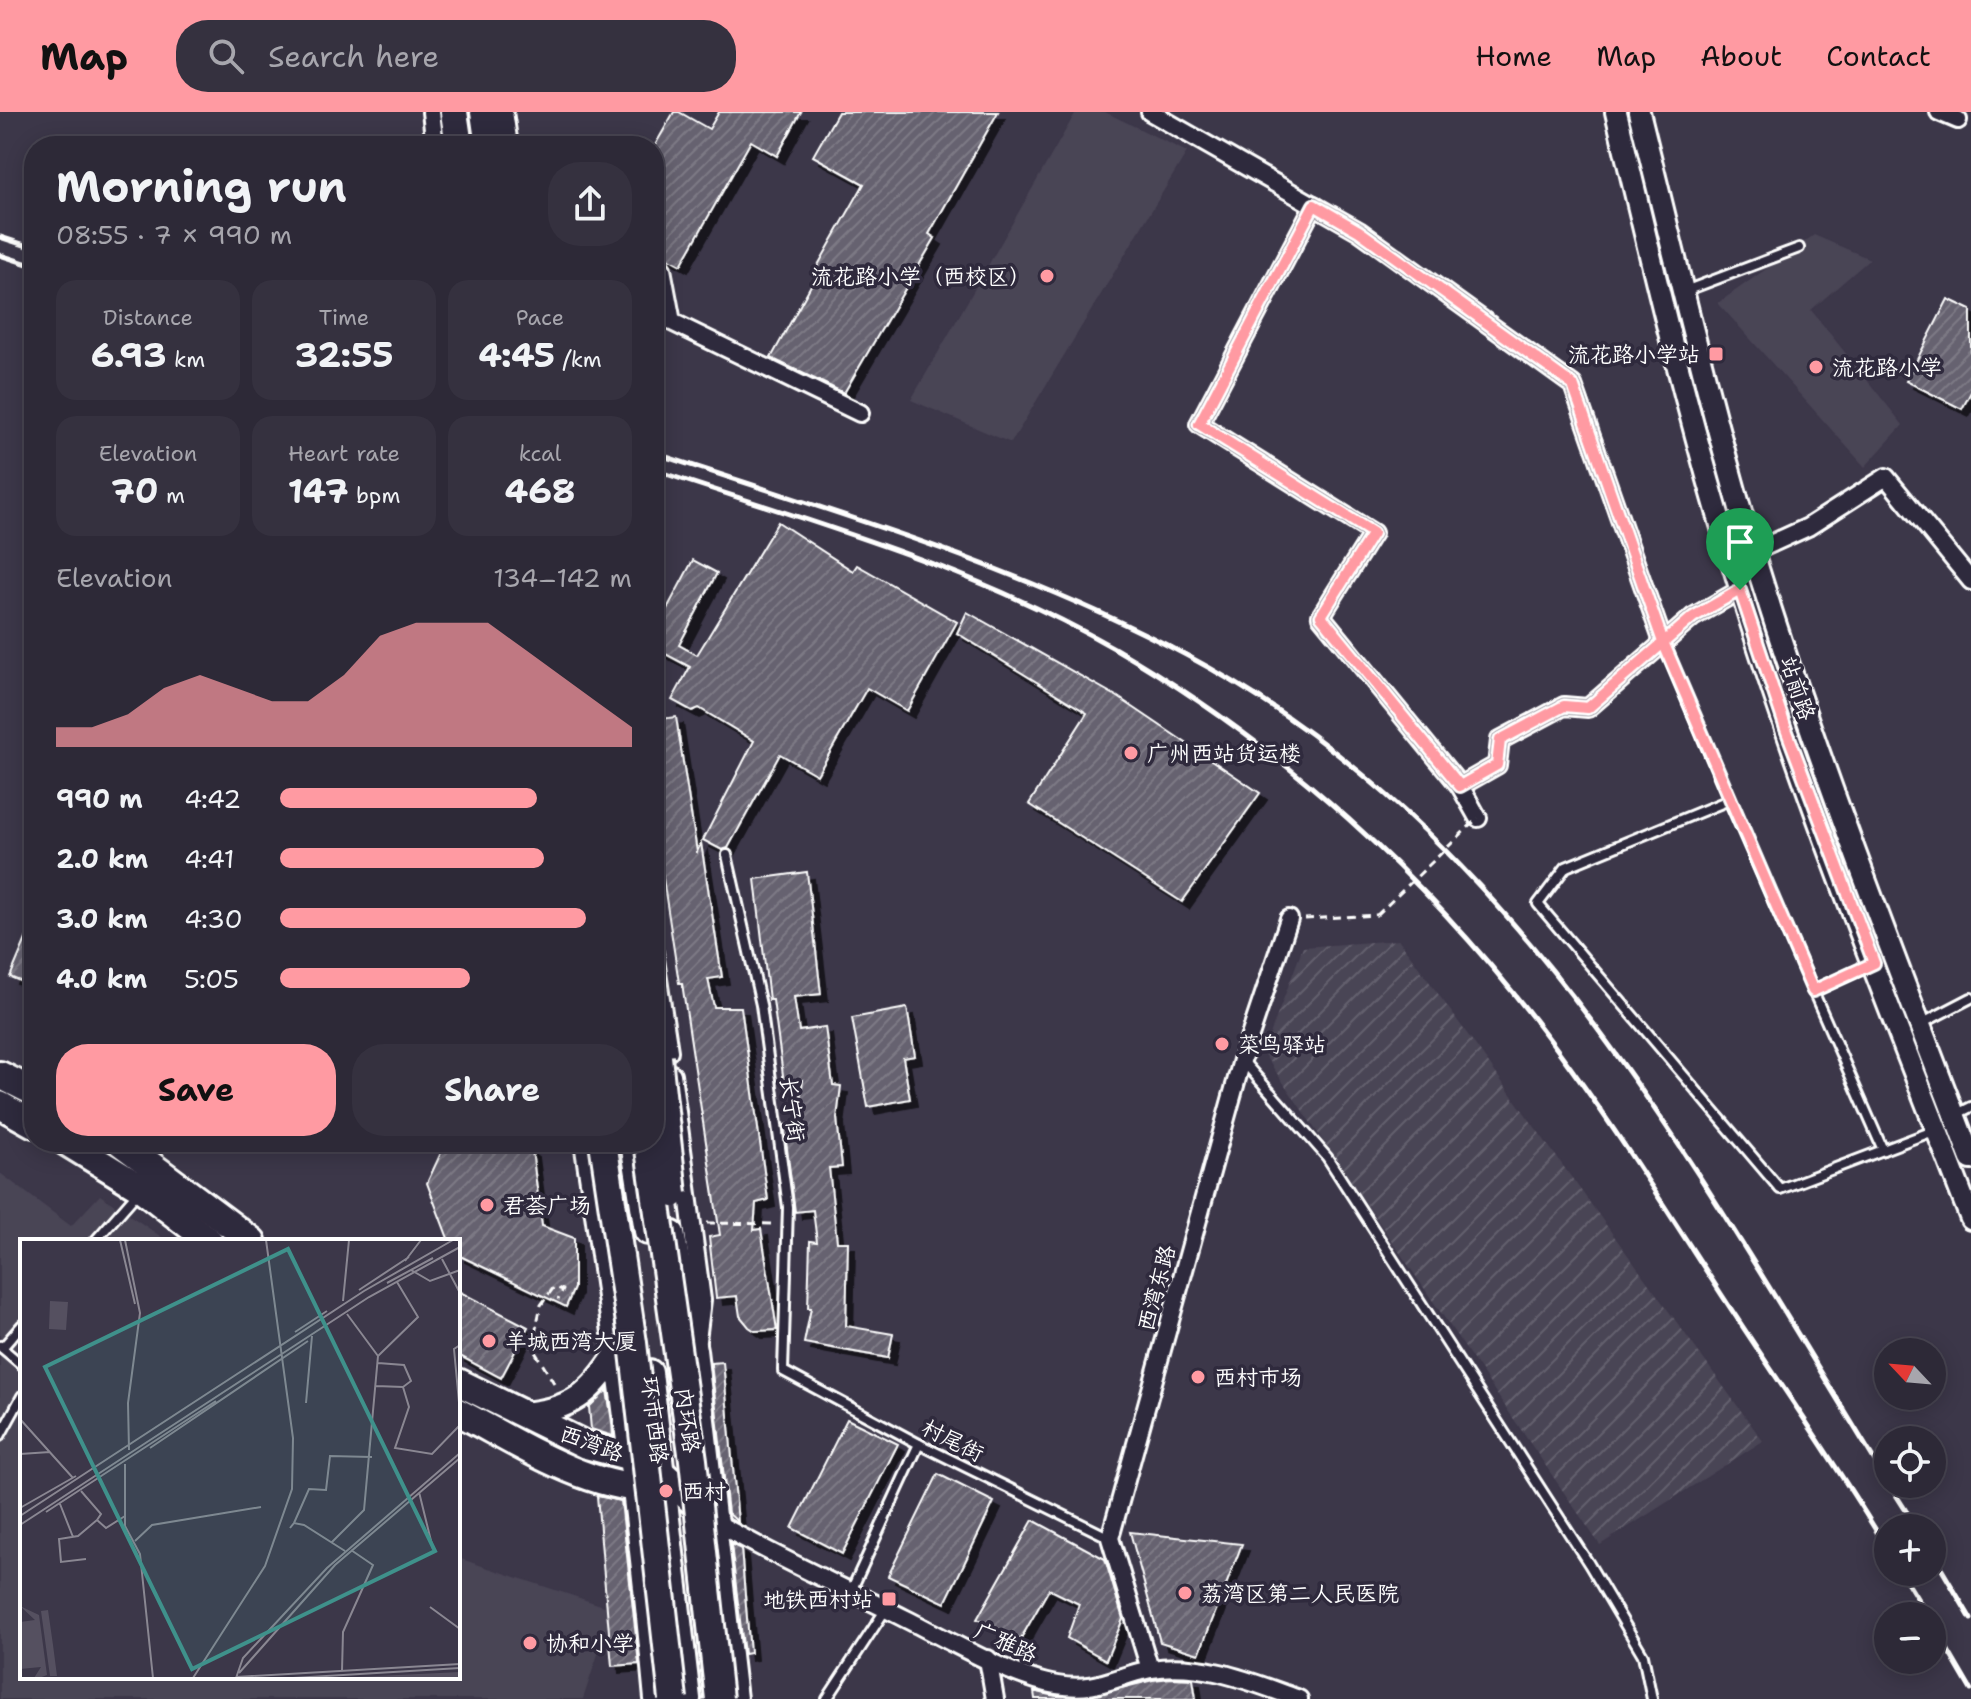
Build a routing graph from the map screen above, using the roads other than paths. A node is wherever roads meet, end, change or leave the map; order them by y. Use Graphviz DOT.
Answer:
graph roads {
  1 [pos="431,112"];
  2 [pos="445,112"];
  3 [pos="454,112"];
  4 [pos="465,112"];
  5 [pos="484,112"];
  6 [pos="499,112"];
  7 [pos="512,112"];
  8 [pos="1150,112"];
  9 [pos="1616,112"];
  10 [pos="1639,112"];
  11 [pos="1939,112"];
  12 [pos="1958,120"];
  13 [pos="434,136"];
  14 [pos="448,136"];
  15 [pos="458,136"];
  16 [pos="468,136"];
  17 [pos="488,136"];
  18 [pos="503,136"];
  19 [pos="515,136"];
  20 [pos="1314,205"];
  21 [pos="1799,248"];
  22 [pos="664,280"];
  23 [pos="1684,291"];
  24 [pos="860,413"];
  25 [pos="1753,552"];
  26 [pos="1971,581"];
  27 [pos="1740,590"];
  28 [pos="1663,642"];
  29 [pos="1460,786"];
  30 [pos="1729,800"];
  31 [pos="1478,818"];
  32 [pos="727,855"];
  33 [pos="1289,919"];
  34 [pos="1874,963"];
  35 [pos="1813,991"];
  36 [pos="1971,998"];
  37 [pos="664,1022"];
  38 [pos="1920,1024"];
  39 [pos="1242,1060"];
  40 [pos="0,1075"];
  41 [pos="24,1087"];
  42 [pos="0,1105"];
  43 [pos="1963,1111"];
  44 [pos="24,1118"];
  45 [pos="664,1123"];
  46 [pos="1937,1130"];
  47 [pos="1883,1150"];
  48 [pos="82,1152"];
  49 [pos="133,1152"];
  50 [pos="587,1152"];
  51 [pos="604,1152"];
  52 [pos="616,1152"];
  53 [pos="636,1152"];
  54 [pos="650,1152"];
  55 [pos="661,1152"];
  56 [pos="1971,1159"];
  57 [pos="141,1188"];
  58 [pos="1971,1219"];
  59 [pos="97,1239"];
  60 [pos="206,1239"];
  61 [pos="249,1239"];
  62 [pos="20,1327"];
  63 [pos="1,1347"];
  64 [pos="695,1350"];
  65 [pos="617,1353"];
  66 [pos="20,1363"];
  67 [pos="783,1371"];
  68 [pos="460,1383"];
  69 [pos="20,1400"];
  70 [pos="460,1413"];
  71 [pos="522,1414"];
  72 [pos="0,1436"];
  73 [pos="919,1444"];
  74 [pos="659,1453"];
  75 [pos="701,1459"];
  76 [pos="715,1522"];
  77 [pos="1110,1538"];
  78 [pos="680,1557"];
  79 [pos="644,1562"];
  80 [pos="851,1591"];
  81 [pos="886,1609"];
  82 [pos="988,1659"];
  83 [pos="1150,1669"];
  84 [pos="656,1699"];
  85 [pos="662,1699"];
  86 [pos="673,1699"];
  87 [pos="687,1699"];
  88 [pos="704,1699"];
  89 [pos="719,1699"];
  90 [pos="735,1699"];
  91 [pos="827,1699"];
  92 [pos="995,1699"];
  93 [pos="1299,1699"];
  94 [pos="1652,1699"];
  1 -- 13 [label="street"];
  2 -- 14 [label="main road"];
  3 -- 15 [label="main road"];
  4 -- 16 [label="main road"];
  5 -- 17 [label="main road"];
  6 -- 18 [label="main road"];
  7 -- 19 [label="main road"];
  8 -- 20 [label="street"];
  9 -- 27 [label="street, 站前路"];
  10 -- 23 [label="street, 站前路"];
  11 -- 12 [label="street"];
  20 -- 28 [label="street"];
  20 -- 29 [label="street"];
  21 -- 23 [label="lane"];
  22 -- 24 [label="street"];
  23 -- 25 [label="street, 站前路"];
  25 -- 26 [label="street"];
  25 -- 38 [label="street, 站前路"];
  27 -- 28 [label="street"];
  27 -- 34 [label="street, 站前路"];
  28 -- 29 [label="street"];
  28 -- 30 [label="lane"];
  29 -- 31 [label="street"];
  30 -- 35 [label="lane"];
  30 -- 47 [label="lane"];
  32 -- 67 [label="lane, 长宁街"];
  33 -- 39 [label="street, 西湾东路"];
  34 -- 35 [label="lane"];
  34 -- 46 [label="street, 站前路"];
  35 -- 47 [label="lane"];
  36 -- 38 [label="lane"];
  37 -- 64 [label="street"];
  38 -- 43 [label="street, 站前路"];
  39 -- 77 [label="street, 西湾东路"];
  39 -- 94 [label="lane"];
  40 -- 41 [label="main road"];
  42 -- 44 [label="main road"];
  43 -- 56 [label="street, 站前路"];
  45 -- 75 [label="main road, bridge"];
  46 -- 47 [label="lane"];
  46 -- 58 [label="street, 站前路"];
  48 -- 57 [label="main road"];
  49 -- 61 [label="main road"];
  50 -- 65 [label="main road"];
  51 -- 74 [label="main road, 内环路, bridge"];
  52 -- 74 [label="main road, 环市西路"];
  53 -- 74 [label="main road, 环市西路"];
  54 -- 75 [label="main road, 内环路, bridge"];
  55 -- 64 [label="main road"];
  57 -- 59 [label="lane"];
  57 -- 60 [label="main road"];
  62 -- 63 [label="lane"];
  63 -- 66 [label="lane"];
  64 -- 74 [label="main road"];
  64 -- 75 [label="main road"];
  65 -- 71 [label="main road"];
  65 -- 74 [label="main road"];
  67 -- 73 [label="lane, 村尾街"];
  68 -- 71 [label="main road, 西湾路"];
  69 -- 72 [label="lane"];
  70 -- 74 [label="main road, 西湾路"];
  71 -- 74 [label="main road, 西湾路"];
  73 -- 77 [label="lane, 村尾街"];
  73 -- 80 [label="lane"];
  74 -- 75 [label="main road"];
  74 -- 76 [label="main road"];
  74 -- 78 [label="main road, 环市西路"];
  74 -- 79 [label="main road"];
  74 -- 85 [label="main road, bridge"];
  74 -- 86 [label="main road, 内环路, bridge"];
  75 -- 76 [label="main road"];
  75 -- 89 [label="main road, 内环路, bridge"];
  76 -- 80 [label="street, 广雅路"];
  76 -- 90 [label="main road"];
  77 -- 83 [label="street"];
  78 -- 79 [label="street"];
  78 -- 87 [label="main road, 环市西路"];
  78 -- 88 [label="main road, 环市西路"];
  79 -- 84 [label="main road"];
  80 -- 81 [label="street, 广雅路"];
  81 -- 82 [label="street, 广雅路"];
  81 -- 91 [label="lane"];
  82 -- 83 [label="street, 广雅路"];
  82 -- 92 [label="street"];
  83 -- 93 [label="street, 广雅路"];
}
